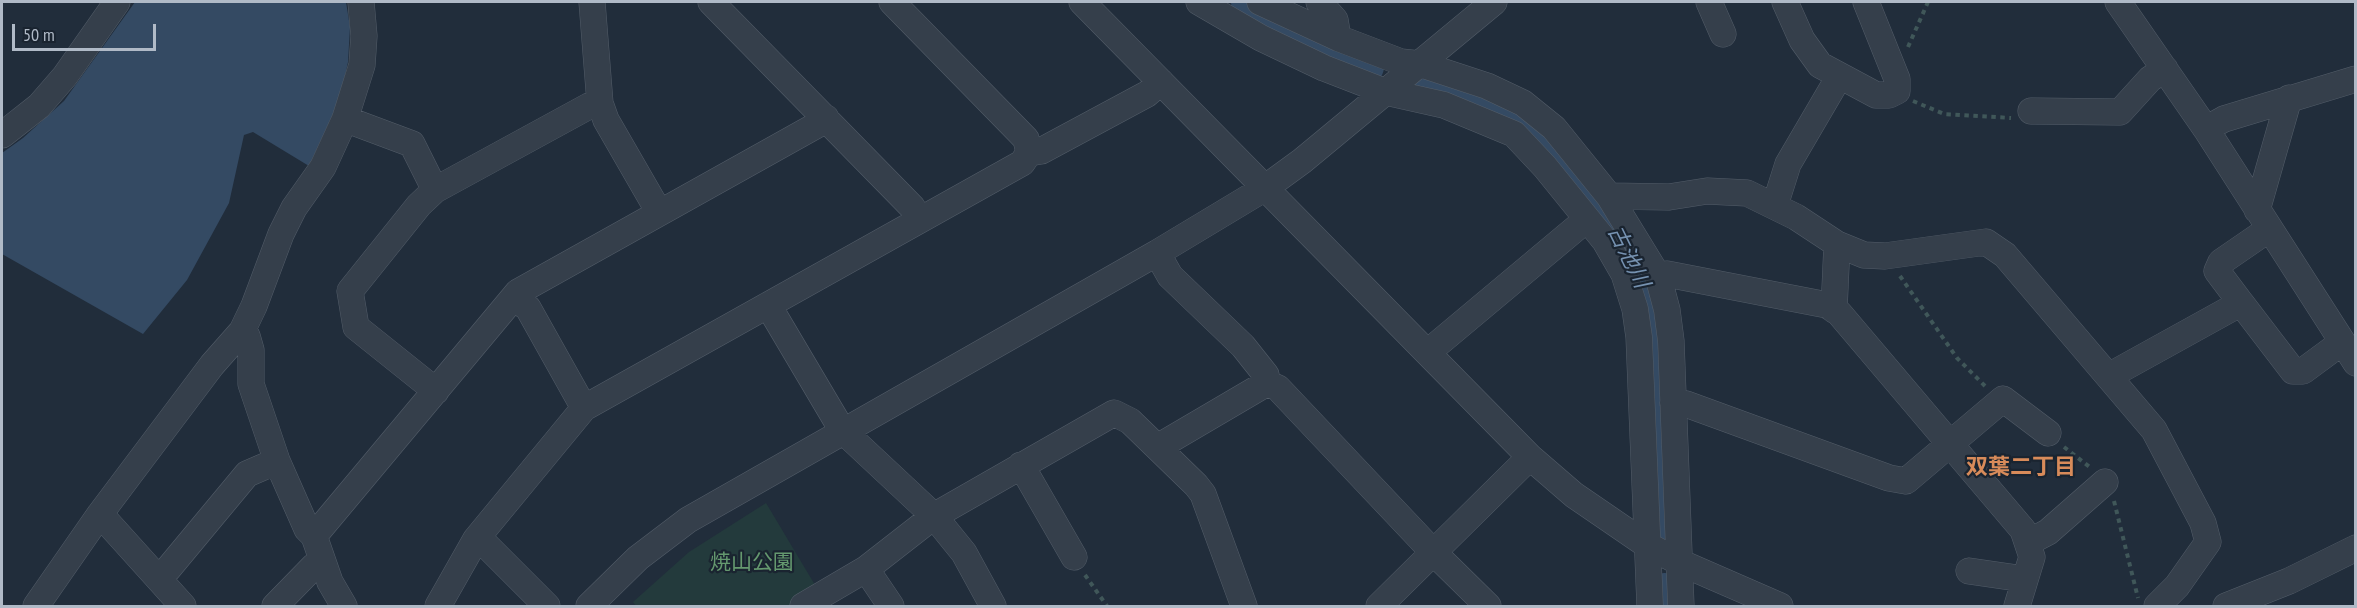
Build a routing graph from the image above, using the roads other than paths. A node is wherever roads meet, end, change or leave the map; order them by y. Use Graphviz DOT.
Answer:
graph roads {
  1 [pos="117,2"];
  2 [pos="361,2"];
  3 [pos="592,2"];
  4 [pos="711,2"];
  5 [pos="892,2"];
  6 [pos="1082,2"];
  7 [pos="1199,2"];
  8 [pos="1260,2"];
  9 [pos="1319,2"];
  10 [pos="1494,2"];
  11 [pos="1709,2"];
  12 [pos="1785,2"];
  13 [pos="1866,2"];
  14 [pos="2118,2"];
  15 [pos="1723,34"];
  16 [pos="1338,38"];
  17 [pos="1420,64"];
  18 [pos="2165,69"];
  19 [pos="2355,79"];
  20 [pos="1161,82"];
  21 [pos="1836,82"];
  22 [pos="1386,92"];
  23 [pos="2289,99"];
  24 [pos="600,103"];
  25 [pos="2031,111"];
  26 [pos="826,118"];
  27 [pos="345,119"];
  28 [pos="2206,129"];
  29 [pos="2,135"];
  30 [pos="1029,153"];
  31 [pos="1265,188"];
  32 [pos="435,190"];
  33 [pos="1609,196"];
  34 [pos="1775,205"];
  35 [pos="658,212"];
  36 [pos="919,218"];
  37 [pos="1587,219"];
  38 [pos="2263,219"];
  39 [pos="1837,244"];
  40 [pos="1157,253"];
  41 [pos="1658,276"];
  42 [pos="514,297"];
  43 [pos="2241,303"];
  44 [pos="768,305"];
  45 [pos="1834,310"];
  46 [pos="242,331"];
  47 [pos="1428,352"];
  48 [pos="2352,357"];
  49 [pos="2109,376"];
  50 [pos="1267,383"];
  51 [pos="1659,390"];
  52 [pos="436,391"];
  53 [pos="584,408"];
  54 [pos="842,430"];
  55 [pos="2048,433"];
  56 [pos="1949,445"];
  57 [pos="1158,447"];
  58 [pos="1530,457"];
  59 [pos="277,461"];
  60 [pos="1021,465"];
  61 [pos="2105,482"];
  62 [pos="100,514"];
  63 [pos="934,516"];
  64 [pos="314,536"];
  65 [pos="476,539"];
  66 [pos="2029,542"];
  67 [pos="1647,545"];
  68 [pos="2355,548"];
  69 [pos="1434,553"];
  70 [pos="1074,557"];
  71 [pos="322,562"];
  72 [pos="1679,562"];
  73 [pos="168,569"];
  74 [pos="866,569"];
  75 [pos="1969,571"];
  76 [pos="2024,579"];
  77 [pos="339,604"];
  78 [pos="36,606"];
  79 [pos="183,606"];
  80 [pos="275,606"];
  81 [pos="438,606"];
  82 [pos="547,606"];
  83 [pos="590,606"];
  84 [pos="803,606"];
  85 [pos="891,606"];
  86 [pos="993,606"];
  87 [pos="1244,606"];
  88 [pos="1379,606"];
  89 [pos="1488,606"];
  90 [pos="1650,606"];
  91 [pos="1682,606"];
  92 [pos="1780,606"];
  93 [pos="2017,606"];
  94 [pos="2157,606"];
  95 [pos="2226,606"];
  1 -- 29 [label="street"];
  2 -- 27 [label="street"];
  3 -- 24 [label="street"];
  4 -- 26 [label="street"];
  5 -- 30 [label="street"];
  6 -- 20 [label="street"];
  7 -- 22 [label="street"];
  8 -- 16 [label="street"];
  9 -- 16 [label="street"];
  10 -- 17 [label="street"];
  11 -- 15 [label="street"];
  12 -- 13 [label="street"];
  14 -- 18 [label="street"];
  16 -- 17 [label="street"];
  17 -- 22 [label="street"];
  17 -- 33 [label="street"];
  18 -- 25 [label="street"];
  18 -- 28 [label="street"];
  19 -- 23 [label="street"];
  20 -- 30 [label="street"];
  20 -- 31 [label="street"];
  21 -- 34 [label="street"];
  22 -- 31 [label="street"];
  22 -- 37 [label="street"];
  23 -- 28 [label="street"];
  23 -- 38 [label="street"];
  24 -- 32 [label="street"];
  24 -- 35 [label="street"];
  26 -- 35 [label="street"];
  26 -- 36 [label="street"];
  27 -- 32 [label="street"];
  27 -- 46 [label="street"];
  28 -- 38 [label="street"];
  30 -- 36 [label="street"];
  31 -- 40 [label="street"];
  31 -- 47 [label="street"];
  32 -- 52 [label="street"];
  33 -- 34 [label="street"];
  33 -- 41 [label="street"];
  34 -- 39 [label="street"];
  35 -- 42 [label="street"];
  36 -- 44 [label="street"];
  37 -- 47 [label="street"];
  37 -- 51 [label="street"];
  38 -- 43 [label="street"];
  38 -- 48 [label="street"];
  39 -- 45 [label="street"];
  39 -- 49 [label="street"];
  40 -- 50 [label="street"];
  40 -- 54 [label="street"];
  41 -- 45 [label="street"];
  41 -- 51 [label="street"];
  42 -- 52 [label="street"];
  42 -- 53 [label="street"];
  43 -- 48 [label="street"];
  43 -- 49 [label="street"];
  44 -- 53 [label="street"];
  44 -- 54 [label="street"];
  45 -- 56 [label="street"];
  46 -- 59 [label="street"];
  46 -- 62 [label="street"];
  47 -- 58 [label="street"];
  49 -- 94 [label="street"];
  50 -- 57 [label="street"];
  50 -- 69 [label="street"];
  51 -- 56 [label="street"];
  51 -- 67 [label="street"];
  51 -- 72 [label="street"];
  52 -- 64 [label="street"];
  53 -- 65 [label="street"];
  54 -- 63 [label="street"];
  54 -- 83 [label="street"];
  55 -- 56 [label="street"];
  56 -- 66 [label="street"];
  57 -- 60 [label="street"];
  57 -- 87 [label="street"];
  58 -- 67 [label="street"];
  58 -- 69 [label="street"];
  59 -- 64 [label="street"];
  59 -- 73 [label="street"];
  60 -- 63 [label="street"];
  60 -- 70 [label="street"];
  61 -- 66 [label="street"];
  62 -- 78 [label="street"];
  62 -- 79 [label="street"];
  63 -- 74 [label="street"];
  63 -- 86 [label="street"];
  64 -- 71 [label="street"];
  65 -- 81 [label="street"];
  65 -- 82 [label="street"];
  66 -- 76 [label="street"];
  67 -- 72 [label="street"];
  67 -- 90 [label="street"];
  68 -- 95 [label="street"];
  69 -- 88 [label="street"];
  69 -- 89 [label="street"];
  71 -- 77 [label="street"];
  71 -- 80 [label="street"];
  72 -- 91 [label="street"];
  72 -- 92 [label="street"];
  74 -- 84 [label="street"];
  74 -- 85 [label="street"];
  75 -- 76 [label="street"];
  76 -- 93 [label="street"];
}
